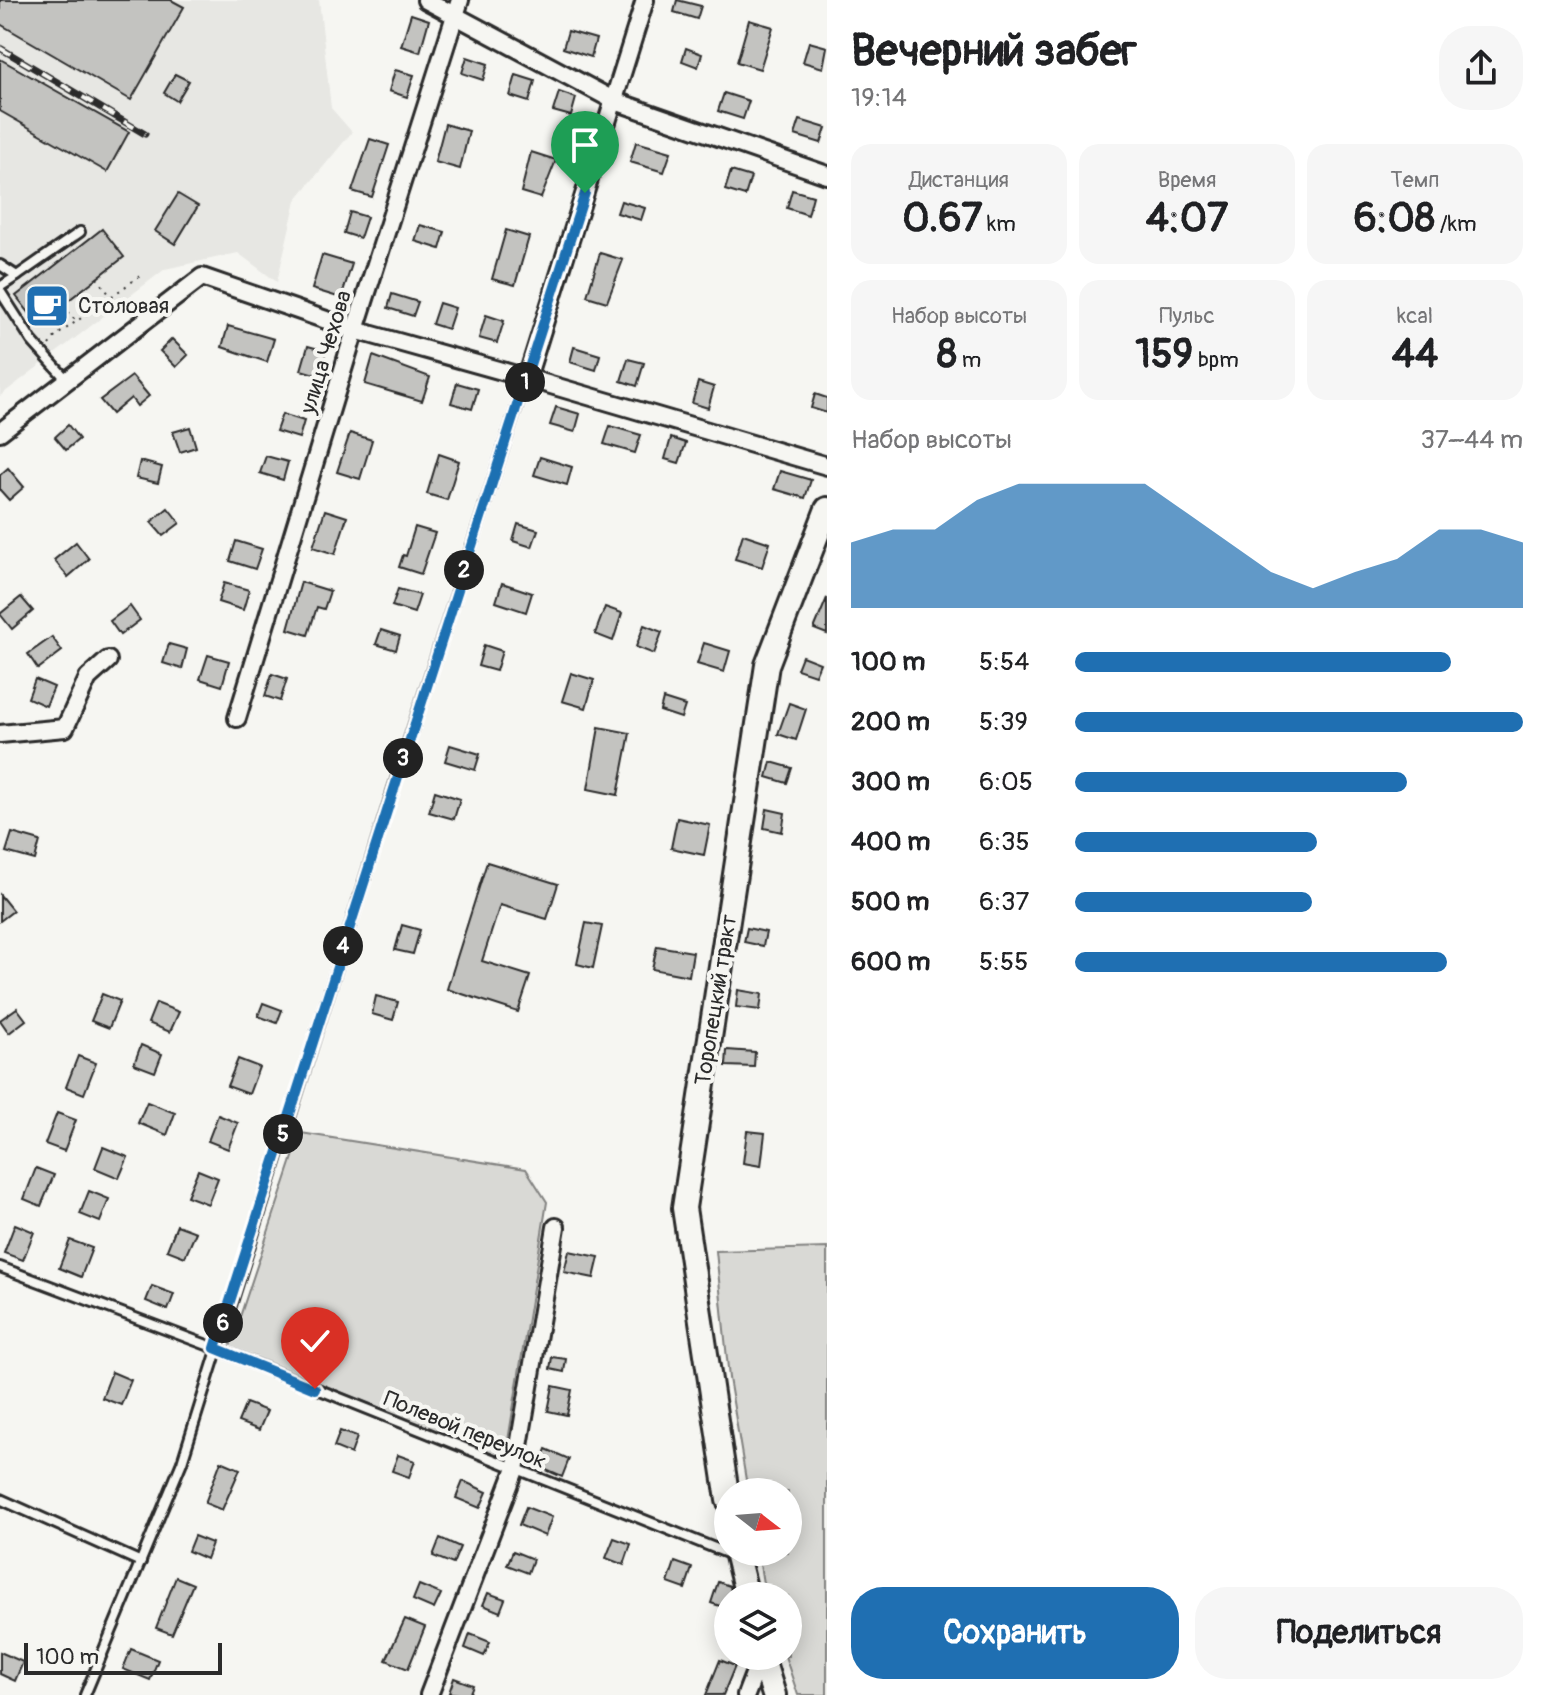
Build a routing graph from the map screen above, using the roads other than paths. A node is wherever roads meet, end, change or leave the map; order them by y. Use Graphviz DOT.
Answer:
graph roads {
  1 [pos="426,0"];
  2 [pos="645,0"];
  3 [pos="458,7"];
  4 [pos="615,101"];
  5 [pos="827,175"];
  6 [pos="80,232"];
  7 [pos="0,265"];
  8 [pos="17,276"];
  9 [pos="0,289"];
  10 [pos="355,330"];
  11 [pos="527,378"];
  12 [pos="67,381"];
  13 [pos="0,432"];
  14 [pos="827,466"];
  15 [pos="827,509"];
  16 [pos="108,660"];
  17 [pos="237,718"];
  18 [pos="0,734"];
  19 [pos="556,1227"];
  20 [pos="0,1267"];
  21 [pos="215,1348"];
  22 [pos="515,1470"];
  23 [pos="725,1478"];
  24 [pos="0,1499"];
  25 [pos="714,1546"];
  26 [pos="141,1562"];
  27 [pos="756,1670"];
  28 [pos="766,1670"];
  29 [pos="85,1695"];
  30 [pos="429,1695"];
  31 [pos="746,1695"];
  32 [pos="774,1695"];
  1 -- 3 [label="street"];
  2 -- 4 [label="street"];
  3 -- 4 [label="street"];
  3 -- 10 [label="street, улица Чехова"];
  4 -- 5 [label="street"];
  4 -- 11 [label="street"];
  6 -- 8 [label="lane"];
  7 -- 8 [label="lane"];
  8 -- 9 [label="lane"];
  9 -- 12 [label="lane"];
  10 -- 11 [label="street"];
  10 -- 12 [label="street"];
  10 -- 17 [label="street, улица Чехова"];
  11 -- 14 [label="street"];
  11 -- 21 [label="lane"];
  12 -- 13 [label="street"];
  15 -- 23 [label="main road, Торопецкий тракт"];
  16 -- 18 [label="street"];
  19 -- 22 [label="street"];
  20 -- 21 [label="lane, Полевой переулок"];
  21 -- 22 [label="lane, Полевой переулок"];
  21 -- 26 [label="lane"];
  22 -- 25 [label="lane, Полевой переулок"];
  22 -- 30 [label="street"];
  24 -- 26 [label="lane"];
  26 -- 29 [label="lane"];
  27 -- 31 [label="street"];
  28 -- 32 [label="main road"];
}
